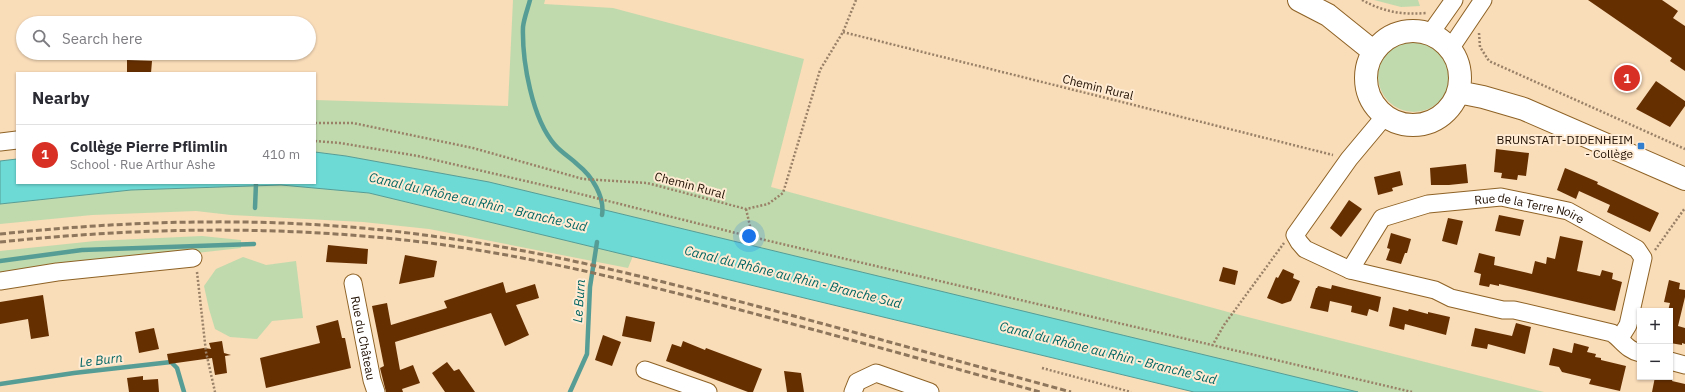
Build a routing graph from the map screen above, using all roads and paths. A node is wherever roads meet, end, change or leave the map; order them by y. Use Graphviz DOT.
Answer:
graph roads {
  1 [pos="856,0"];
  2 [pos="1300,0"];
  3 [pos="1362,0"];
  4 [pos="1454,0"];
  5 [pos="1483,0"];
  6 [pos="1429,13"];
  7 [pos="1479,30"];
  8 [pos="843,32"];
  9 [pos="1430,34"];
  10 [pos="1450,49"];
  11 [pos="1374,52"];
  12 [pos="1458,92"];
  13 [pos="1385,116"];
  14 [pos="316,123"];
  15 [pos="16,140"];
  16 [pos="316,141"];
  17 [pos="0,142"];
  18 [pos="1685,149"];
  19 [pos="1349,159"];
  20 [pos="1685,179"];
  21 [pos="1685,208"];
  22 [pos="746,209"];
  23 [pos="1295,235"];
  24 [pos="748,236"];
  25 [pos="193,258"];
  26 [pos="1643,258"];
  27 [pos="1350,270"];
  28 [pos="0,280"];
  29 [pos="353,283"];
  30 [pos="1620,338"];
  31 [pos="1212,346"];
  32 [pos="1637,352"];
  33 [pos="1673,362"];
  34 [pos="1685,364"];
  35 [pos="1042,368"];
  36 [pos="645,370"];
  37 [pos="214,392"];
  38 [pos="376,392"];
  39 [pos="708,392"];
  40 [pos="853,392"];
  41 [pos="930,392"];
  42 [pos="1131,392"];
  43 [pos="1412,392"];
  1 -- 8 [label="path, Chemin Rural"];
  2 -- 11 [label="main road"];
  3 -- 6 [label="path"];
  4 -- 9 [label="street"];
  5 -- 10 [label="street"];
  7 -- 18 [label="path"];
  8 -- 19 [label="path, Chemin Rural"];
  8 -- 22 [label="path, Chemin Rural"];
  9 -- 10 [label="main road"];
  9 -- 11 [label="main road"];
  10 -- 12 [label="main road"];
  11 -- 13 [label="main road"];
  12 -- 13 [label="main road"];
  12 -- 20 [label="main road"];
  13 -- 19 [label="street"];
  14 -- 22 [label="path, Chemin Rural"];
  15 -- 17 [label="street"];
  16 -- 24 [label="path"];
  19 -- 23 [label="street"];
  21 -- 26 [label="path"];
  22 -- 24 [label="path"];
  23 -- 27 [label="street"];
  23 -- 31 [label="path"];
  24 -- 31 [label="path"];
  25 -- 28 [label="street"];
  25 -- 37 [label="path"];
  26 -- 27 [label="street, Rue de la Terre Noire"];
  26 -- 30 [label="street"];
  27 -- 30 [label="street"];
  29 -- 38 [label="street, Rue du Château"];
  30 -- 32 [label="street"];
  31 -- 43 [label="path"];
  33 -- 34 [label="street"];
  35 -- 42 [label="path"];
  36 -- 39 [label="street"];
  40 -- 41 [label="street"];
}
